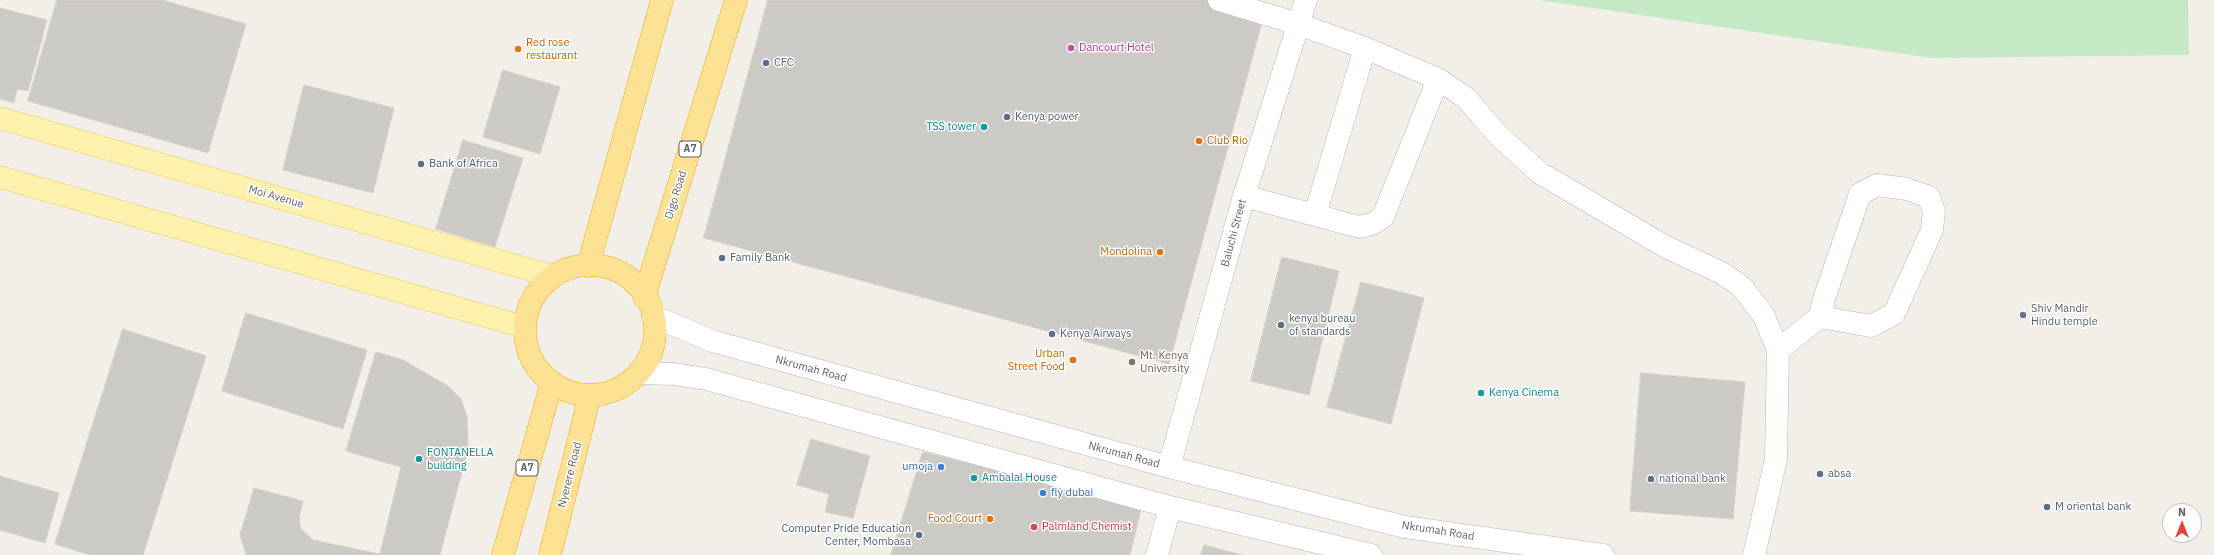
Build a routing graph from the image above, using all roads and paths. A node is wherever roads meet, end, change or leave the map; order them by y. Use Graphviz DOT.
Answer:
graph roads {
  1 [pos="662,0"];
  2 [pos="736,0"];
  3 [pos="1219,0"];
  4 [pos="1306,0"];
  5 [pos="1298,24"];
  6 [pos="1365,48"];
  7 [pos="1438,78"];
  8 [pos="0,118"];
  9 [pos="0,178"];
  10 [pos="1244,196"];
  11 [pos="1315,215"];
  12 [pos="588,266"];
  13 [pos="552,276"];
  14 [pos="649,307"];
  15 [pos="1820,317"];
  16 [pos="524,327"];
  17 [pos="1778,350"];
  18 [pos="640,373"];
  19 [pos="552,382"];
  20 [pos="590,395"];
  21 [pos="1169,467"];
  22 [pos="1170,507"];
  23 [pos="503,555"];
  24 [pos="550,555"];
  25 [pos="1158,555"];
  26 [pos="1371,555"];
  27 [pos="1603,555"];
  28 [pos="1754,555"];
  1 -- 12 [label="highway"];
  2 -- 14 [label="highway, Digo Road / A7"];
  3 -- 5 [label="street"];
  4 -- 5 [label="street, Baluchi Street"];
  5 -- 6 [label="street"];
  5 -- 10 [label="street, Baluchi Street"];
  6 -- 7 [label="street"];
  6 -- 11 [label="street"];
  7 -- 11 [label="street"];
  7 -- 17 [label="street"];
  8 -- 13 [label="main road, Moi Avenue"];
  9 -- 16 [label="main road"];
  10 -- 11 [label="street"];
  10 -- 21 [label="street, Baluchi Street"];
  12 -- 13 [label="highway"];
  12 -- 14 [label="highway"];
  13 -- 16 [label="highway"];
  14 -- 18 [label="highway"];
  14 -- 21 [label="street, Nkrumah Road"];
  15 -- 15 [label="street"];
  15 -- 17 [label="street"];
  16 -- 19 [label="highway"];
  17 -- 28 [label="street"];
  18 -- 20 [label="highway"];
  18 -- 22 [label="street"];
  19 -- 20 [label="highway"];
  19 -- 23 [label="highway, A7"];
  20 -- 24 [label="highway, Nyerere Road"];
  21 -- 27 [label="street, Nkrumah Road"];
  22 -- 25 [label="street"];
  22 -- 26 [label="street"];
}
